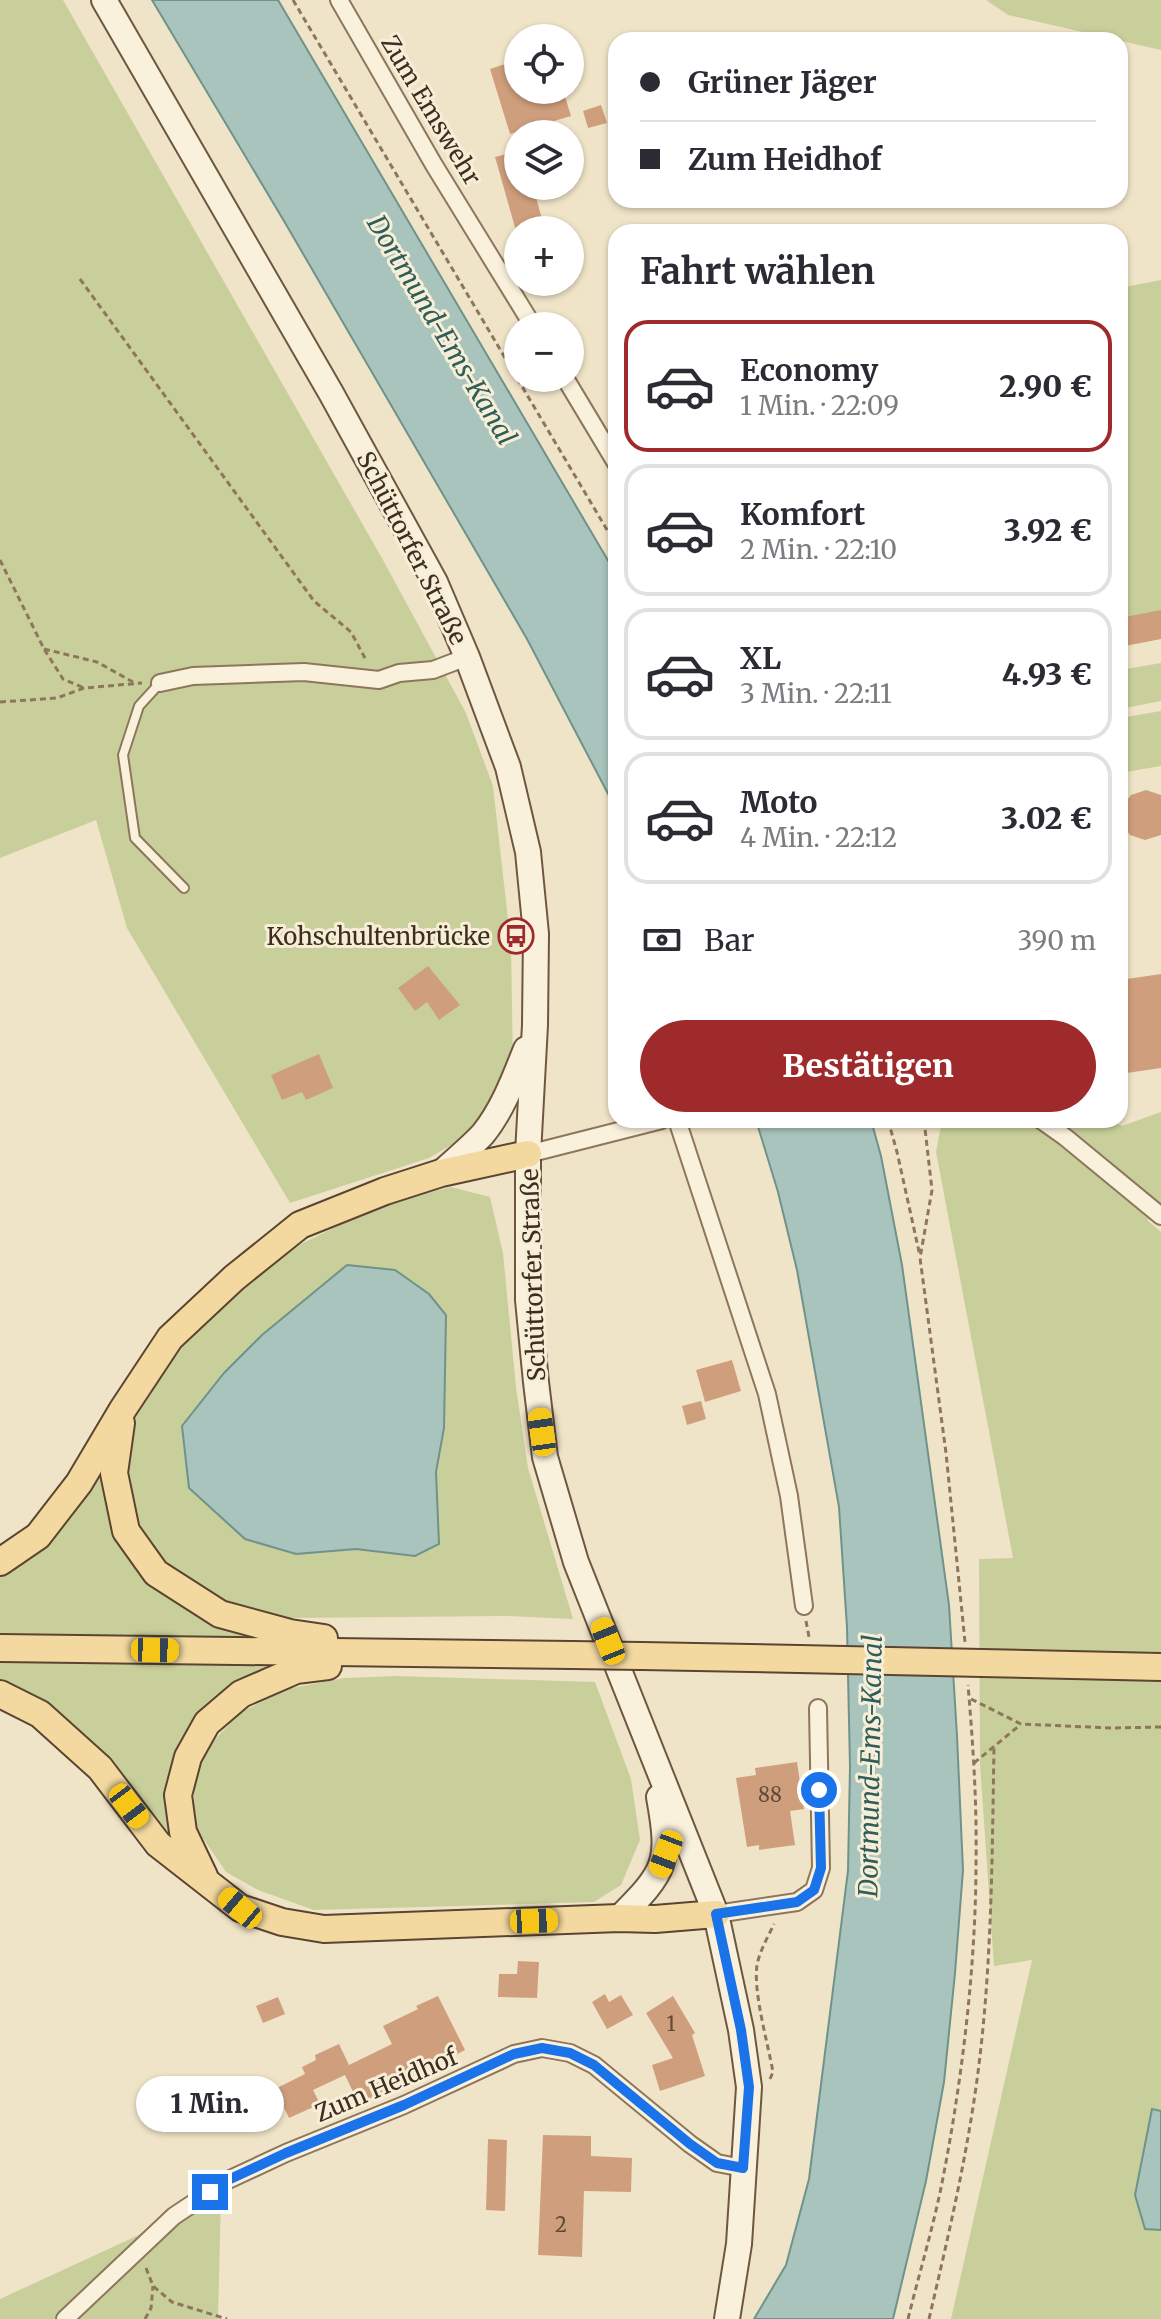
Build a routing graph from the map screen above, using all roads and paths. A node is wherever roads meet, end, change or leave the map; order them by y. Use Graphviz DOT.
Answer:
graph roads {
  1 [pos="104,0"];
  2 [pos="293,0"];
  3 [pos="339,0"];
  4 [pos="80,279"];
  5 [pos="524,312"];
  6 [pos="573,392"];
  7 [pos="608,450"];
  8 [pos="608,532"];
  9 [pos="0,560"];
  10 [pos="44,649"];
  11 [pos="467,657"];
  12 [pos="379,680"];
  13 [pos="134,683"];
  14 [pos="160,683"];
  15 [pos="84,688"];
  16 [pos="0,702"];
  17 [pos="184,888"];
  18 [pos="535,1025"];
  19 [pos="630,1128"];
  20 [pos="680,1128"];
  21 [pos="890,1128"];
  22 [pos="925,1128"];
  23 [pos="1052,1128"];
  24 [pos="528,1154"];
  25 [pos="441,1173"];
  26 [pos="1161,1216"];
  27 [pos="920,1258"];
  28 [pos="123,1409"];
  29 [pos="0,1562"];
  30 [pos="804,1606"];
  31 [pos="0,1648"];
  32 [pos="435,1654"];
  33 [pos="972,1666"];
  34 [pos="1161,1667"];
  35 [pos="0,1694"];
  36 [pos="970,1698"];
  37 [pos="818,1708"];
  38 [pos="1021,1724"];
  39 [pos="1161,1727"];
  40 [pos="649,1740"];
  41 [pos="994,1747"];
  42 [pos="974,1763"];
  43 [pos="206,1880"];
  44 [pos="782,1906"];
  45 [pos="716,1914"];
  46 [pos="619,1918"];
  47 [pos="749,2087"];
  48 [pos="743,2168"];
  49 [pos="139,2249"];
  50 [pos="153,2286"];
  51 [pos="65,2319"];
  52 [pos="145,2319"];
  53 [pos="227,2319"];
  54 [pos="727,2319"];
  55 [pos="908,2319"];
  56 [pos="929,2319"];
  1 -- 11 [label="main road, Schüttorfer Straße"];
  2 -- 8 [label="path"];
  3 -- 5 [label="street, Zum Emswehr"];
  4 -- 12 [label="path"];
  6 -- 7 [label="street"];
  9 -- 10 [label="path"];
  10 -- 13 [label="path"];
  10 -- 15 [label="path"];
  11 -- 12 [label="street"];
  11 -- 18 [label="main road, Schüttorfer Straße"];
  12 -- 14 [label="street"];
  13 -- 14 [label="path"];
  13 -- 15 [label="path"];
  14 -- 17 [label="lane"];
  15 -- 16 [label="path"];
  18 -- 24 [label="main road, Schüttorfer Straße"];
  18 -- 25 [label="main road"];
  19 -- 24 [label="street, Schüttorfer Straße"];
  20 -- 30 [label="street"];
  21 -- 27 [label="path"];
  22 -- 27 [label="path"];
  23 -- 26 [label="street"];
  24 -- 25 [label="main road"];
  24 -- 40 [label="main road, Schüttorfer Straße"];
  25 -- 28 [label="main road"];
  27 -- 33 [label="path"];
  28 -- 29 [label="main road"];
  28 -- 32 [label="main road"];
  31 -- 32 [label="main road"];
  32 -- 33 [label="main road, bridge"];
  32 -- 43 [label="main road"];
  33 -- 34 [label="main road"];
  33 -- 36 [label="path"];
  35 -- 43 [label="main road"];
  36 -- 38 [label="path"];
  36 -- 42 [label="path"];
  37 -- 44 [label="street"];
  38 -- 39 [label="path"];
  38 -- 41 [label="path"];
  40 -- 45 [label="main road, Schüttorfer Straße"];
  40 -- 46 [label="main road"];
  41 -- 42 [label="path"];
  41 -- 56 [label="path"];
  42 -- 55 [label="path"];
  43 -- 46 [label="main road"];
  44 -- 45 [label="street"];
  44 -- 47 [label="path"];
  45 -- 46 [label="main road"];
  45 -- 47 [label="main road, Schüttorfer Straße"];
  47 -- 48 [label="main road, Schüttorfer Straße"];
  48 -- 49 [label="street, Zum Heidhof"];
  48 -- 54 [label="main road, Schüttorfer Straße"];
  49 -- 50 [label="path"];
  49 -- 51 [label="street, Zum Heidhof"];
  50 -- 52 [label="path"];
  50 -- 53 [label="path"];
}
